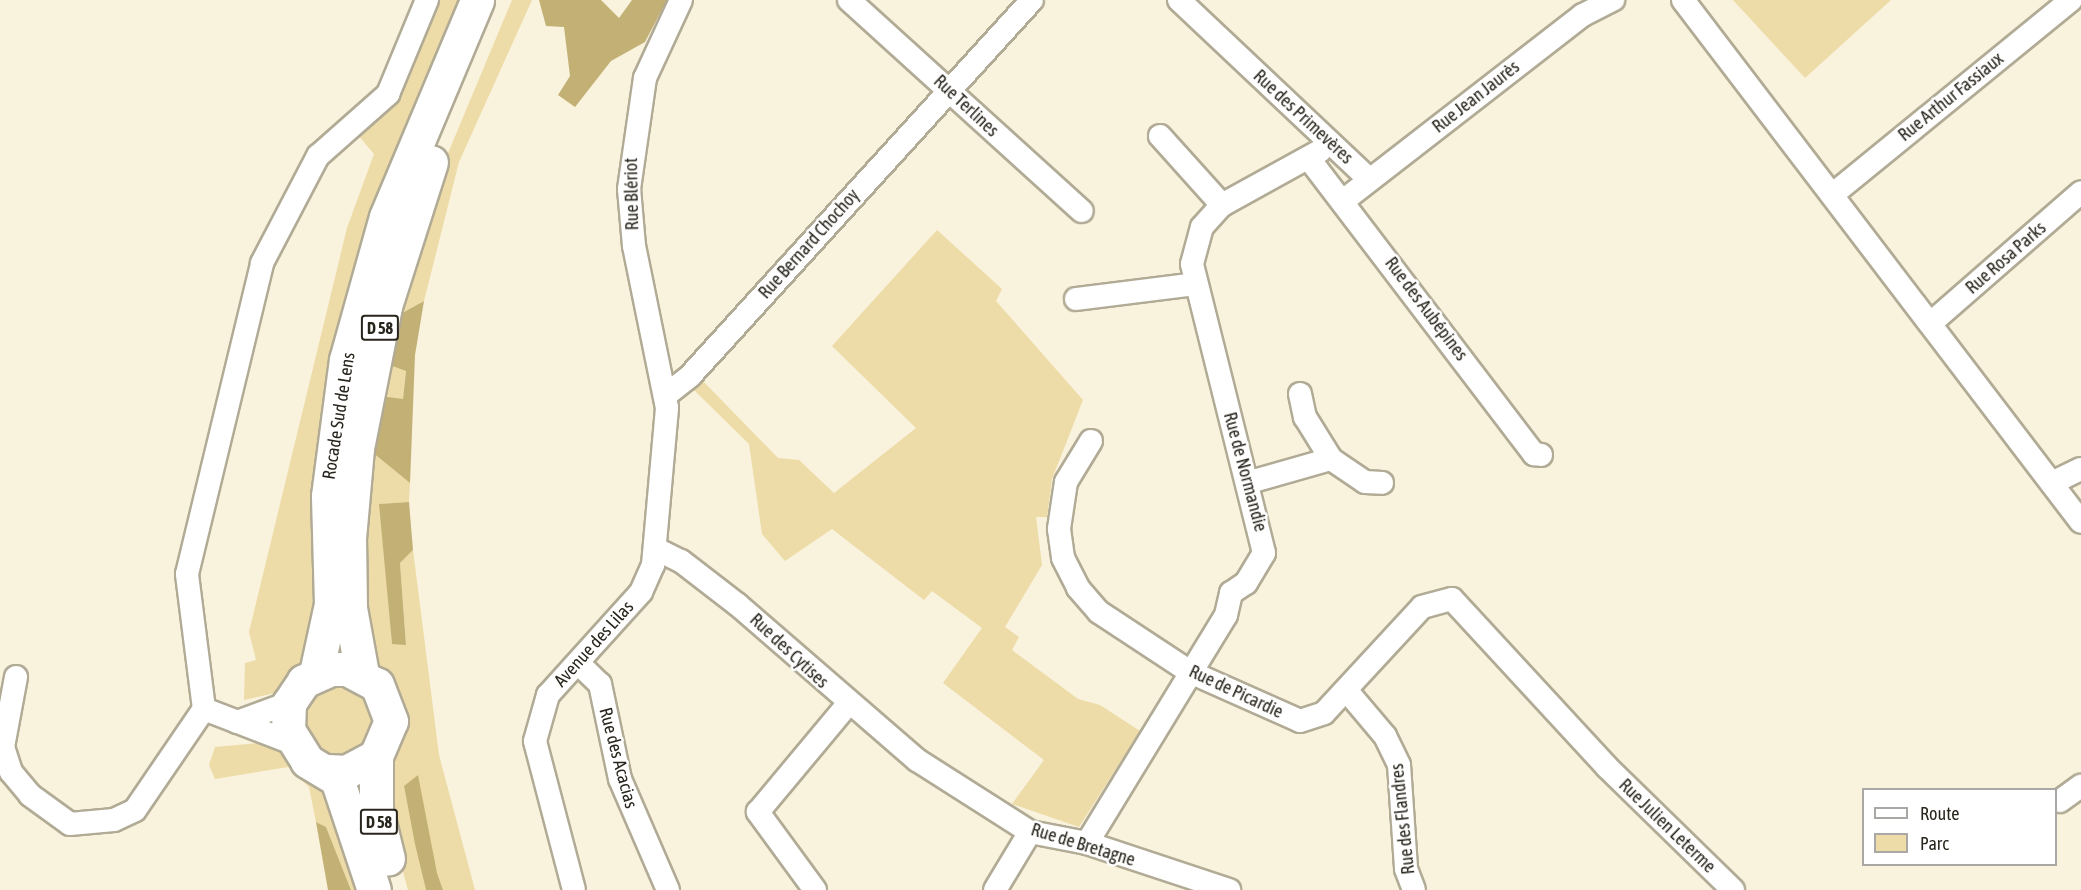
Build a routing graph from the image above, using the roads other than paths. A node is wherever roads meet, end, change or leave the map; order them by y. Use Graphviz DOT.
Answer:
graph roads {
  1 [pos="427,0"];
  2 [pos="477,0"];
  3 [pos="498,0"];
  4 [pos="681,0"];
  5 [pos="849,0"];
  6 [pos="1032,0"];
  7 [pos="1179,0"];
  8 [pos="1613,0"];
  9 [pos="1683,0"];
  10 [pos="2071,0"];
  11 [pos="950,91"];
  12 [pos="1160,136"];
  13 [pos="1330,143"];
  14 [pos="1310,160"];
  15 [pos="1370,180"];
  16 [pos="2081,192"];
  17 [pos="1832,195"];
  18 [pos="1343,201"];
  19 [pos="1222,205"];
  20 [pos="1082,211"];
  21 [pos="1196,284"];
  22 [pos="1076,299"];
  23 [pos="1930,323"];
  24 [pos="1300,394"];
  25 [pos="666,395"];
  26 [pos="1091,441"];
  27 [pos="1541,455"];
  28 [pos="1331,459"];
  29 [pos="2081,469"];
  30 [pos="1250,482"];
  31 [pos="1382,483"];
  32 [pos="2052,483"];
  33 [pos="2081,522"];
  34 [pos="656,549"];
  35 [pos="579,664"];
  36 [pos="1190,672"];
  37 [pos="316,673"];
  38 [pos="362,674"];
  39 [pos="16,677"];
  40 [pos="1347,691"];
  41 [pos="289,703"];
  42 [pos="847,705"];
  43 [pos="204,709"];
  44 [pos="237,722"];
  45 [pos="292,743"];
  46 [pos="376,756"];
  47 [pos="917,760"];
  48 [pos="1602,762"];
  49 [pos="328,771"];
  50 [pos="2081,786"];
  51 [pos="2060,801"];
  52 [pos="1030,832"];
  53 [pos="1087,843"];
  54 [pos="374,890"];
  55 [pos="395,890"];
  56 [pos="574,890"];
  57 [pos="668,890"];
  58 [pos="815,890"];
  59 [pos="996,890"];
  60 [pos="1229,890"];
  61 [pos="1414,890"];
  62 [pos="1733,890"];
  1 -- 43 [label="street"];
  2 -- 37 [label="highway, Rocade Sud de Lens / D 58"];
  3 -- 38 [label="highway, Rocade Sud de Lens / D 58"];
  4 -- 25 [label="street, Rue Blériot"];
  5 -- 11 [label="street, Rue Terlines"];
  6 -- 11 [label="street, Rue Bernard Chochoy"];
  7 -- 13 [label="street, Rue des Primevères"];
  8 -- 15 [label="street, Rue Jean Jaurès"];
  9 -- 17 [label="street"];
  10 -- 17 [label="street, Rue Arthur Fassiaux"];
  11 -- 20 [label="street, Rue Terlines"];
  11 -- 25 [label="street, Rue Bernard Chochoy"];
  12 -- 19 [label="street"];
  13 -- 14 [label="street"];
  13 -- 15 [label="street, Rue des Primevères"];
  14 -- 18 [label="street, Rue des Aubépines"];
  14 -- 19 [label="street"];
  15 -- 18 [label="street, Rue Jean Jaurès"];
  16 -- 23 [label="street, Rue Rosa Parks"];
  17 -- 23 [label="street"];
  18 -- 27 [label="street, Rue des Aubépines"];
  19 -- 21 [label="street, Rue de Normandie"];
  21 -- 22 [label="street"];
  21 -- 30 [label="street, Rue de Normandie"];
  23 -- 32 [label="street"];
  24 -- 28 [label="street"];
  25 -- 34 [label="street, Avenue des Lilas"];
  26 -- 36 [label="street, Rue de Picardie"];
  28 -- 30 [label="street"];
  28 -- 31 [label="street"];
  29 -- 32 [label="street"];
  30 -- 36 [label="street, Rue de Normandie"];
  32 -- 33 [label="street"];
  34 -- 35 [label="street, Avenue des Lilas"];
  34 -- 42 [label="street, Rue des Cytises"];
  35 -- 56 [label="street, Avenue des Lilas"];
  35 -- 57 [label="street, Rue des Acacias"];
  36 -- 40 [label="street, Rue de Picardie"];
  36 -- 53 [label="street, Rue de Normandie"];
  37 -- 38 [label="highway"];
  37 -- 41 [label="highway"];
  38 -- 46 [label="highway"];
  39 -- 43 [label="street"];
  40 -- 48 [label="street, Rue de Picardie"];
  40 -- 61 [label="street, Rue des Flandres"];
  41 -- 44 [label="street"];
  41 -- 45 [label="highway"];
  42 -- 47 [label="street, Rue des Cytises"];
  42 -- 58 [label="street"];
  43 -- 44 [label="street"];
  44 -- 45 [label="street"];
  45 -- 49 [label="highway"];
  46 -- 49 [label="highway"];
  46 -- 55 [label="highway, D 58"];
  47 -- 52 [label="street, Rue de Bretagne"];
  48 -- 62 [label="street, Rue Julien Leterme"];
  49 -- 54 [label="highway, D 58"];
  50 -- 51 [label="street"];
  52 -- 53 [label="street, Rue de Bretagne"];
  52 -- 59 [label="street"];
  53 -- 60 [label="street, Rue de Bretagne"];
}
